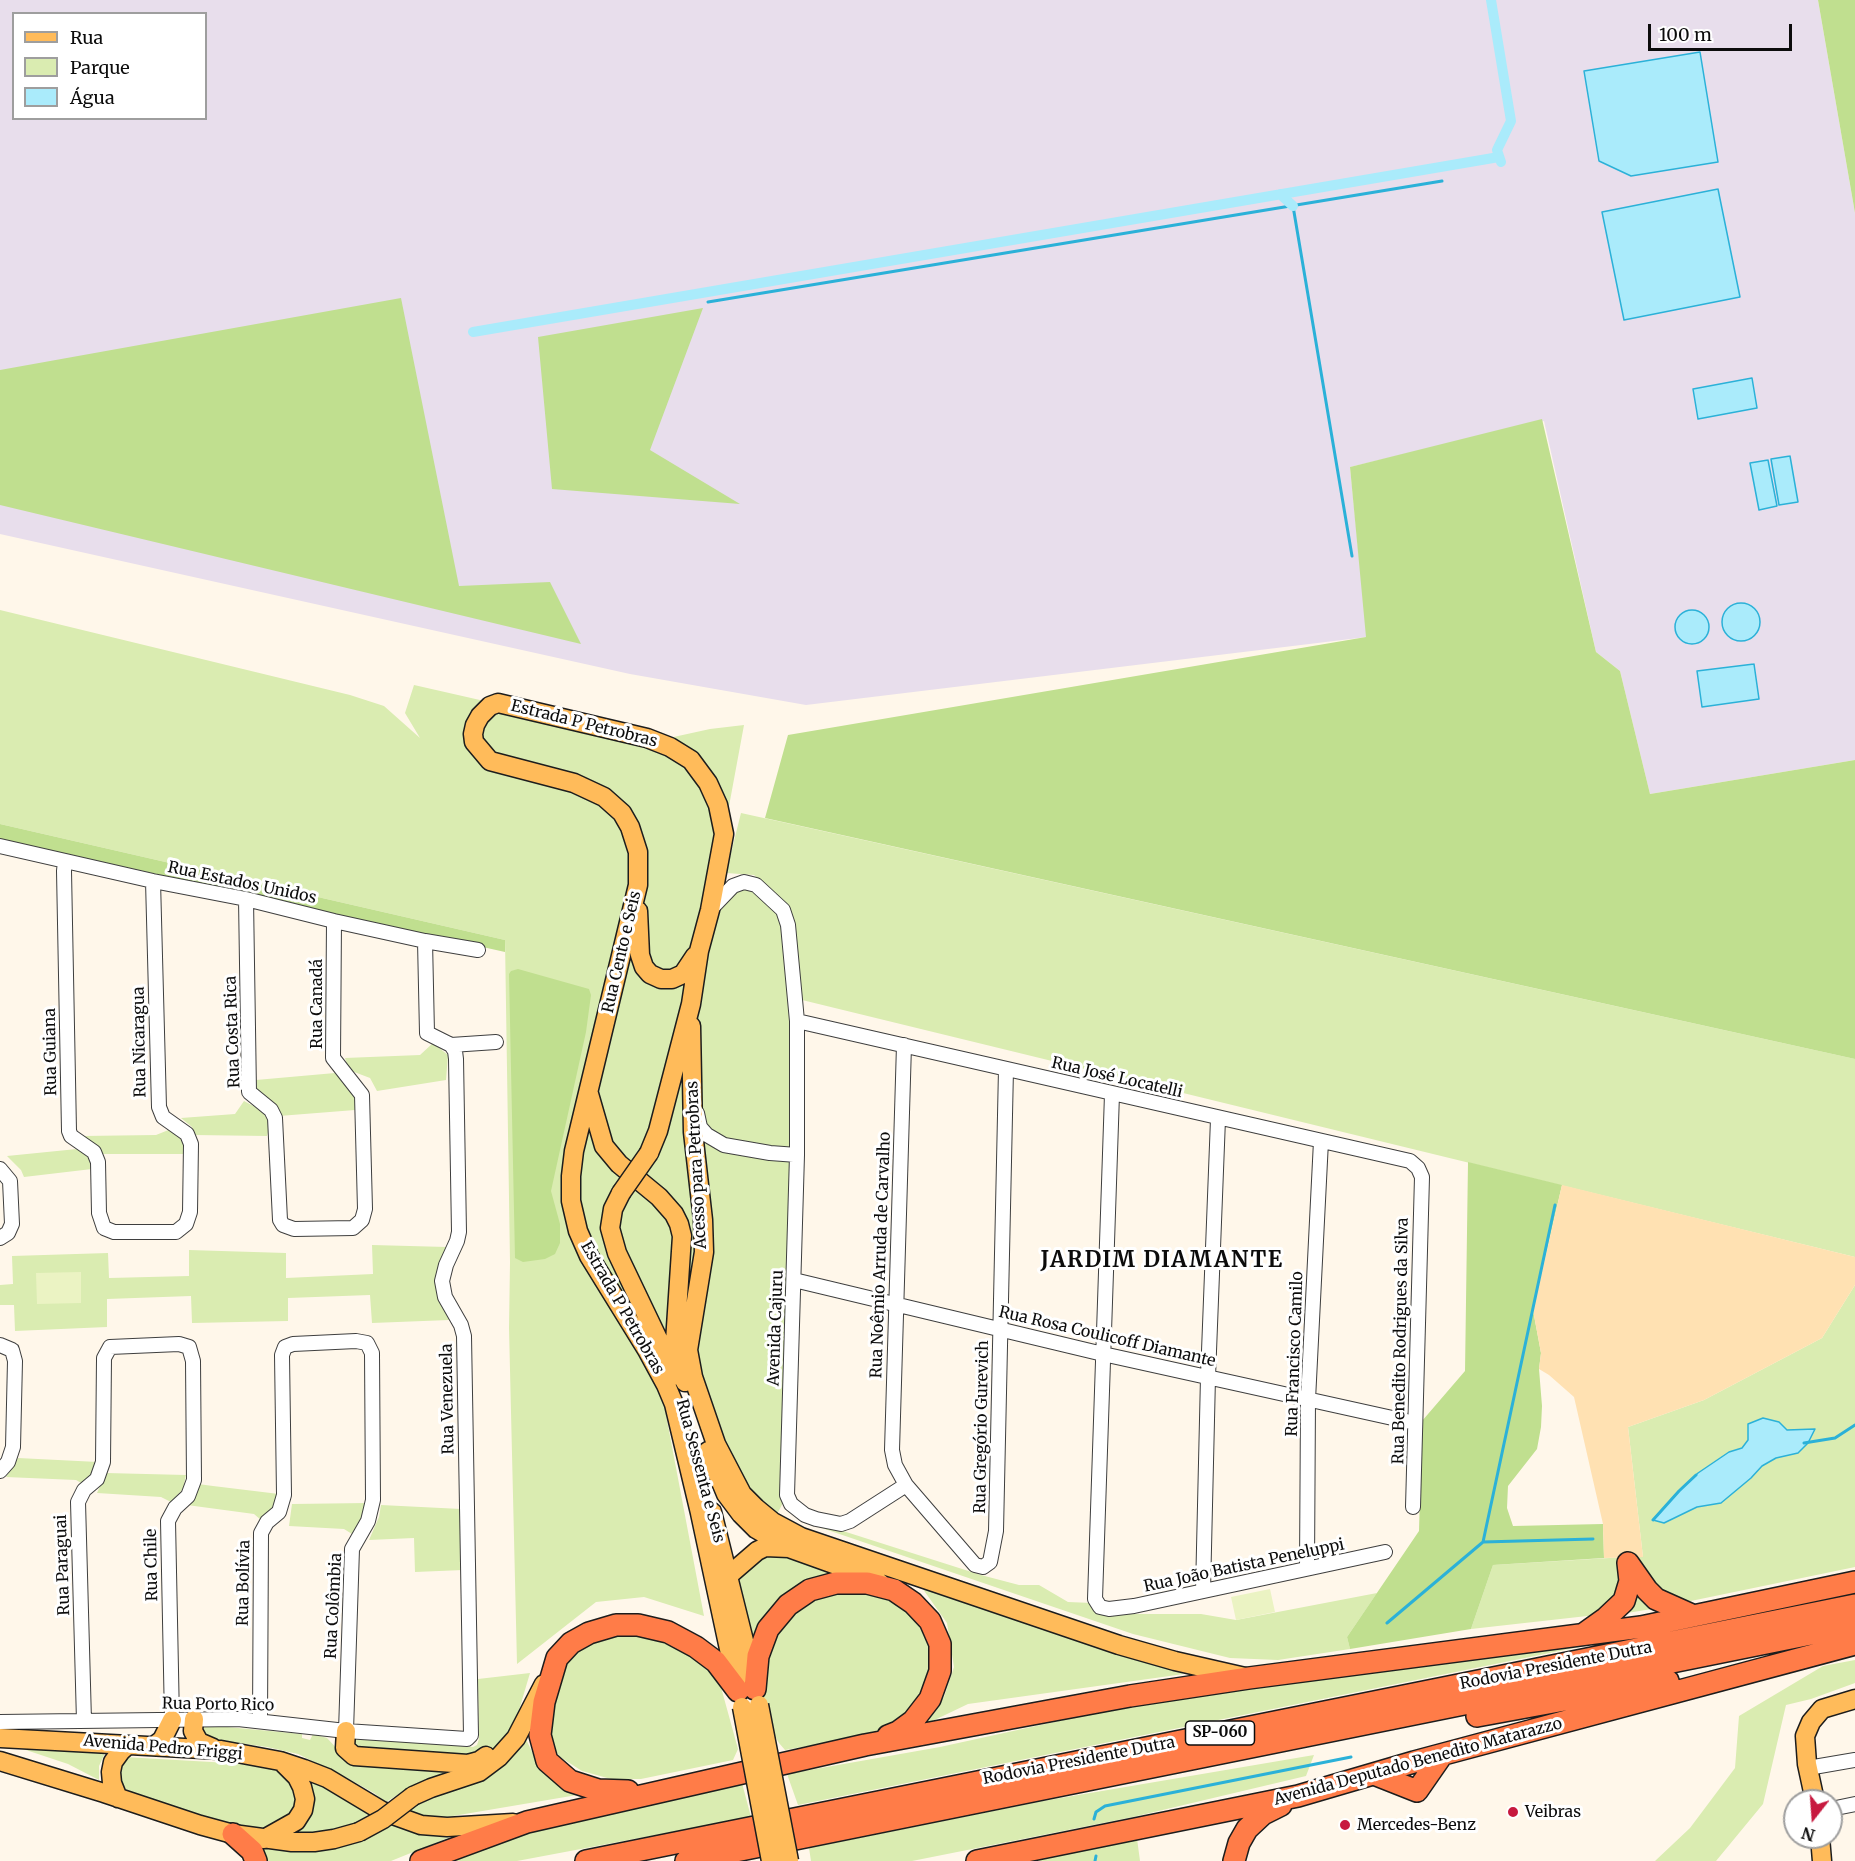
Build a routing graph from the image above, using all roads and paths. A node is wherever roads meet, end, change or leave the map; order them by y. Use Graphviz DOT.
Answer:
graph roads {
  1 [pos="490,761"];
  2 [pos="724,834"];
  3 [pos="0,846"];
  4 [pos="65,861"];
  5 [pos="153,881"];
  6 [pos="638,885"];
  7 [pos="246,898"];
  8 [pos="710,910"];
  9 [pos="334,921"];
  10 [pos="425,941"];
  11 [pos="478,950"];
  12 [pos="699,951"];
  13 [pos="691,1004"];
  14 [pos="797,1021"];
  15 [pos="496,1042"];
  16 [pos="451,1045"];
  17 [pos="904,1046"];
  18 [pos="1006,1069"];
  19 [pos="588,1092"];
  20 [pos="692,1092"];
  21 [pos="1112,1094"];
  22 [pos="1218,1119"];
  23 [pos="1321,1141"];
  24 [pos="797,1155"];
  25 [pos="0,1169"];
  26 [pos="1422,1177"];
  27 [pos="621,1193"];
  28 [pos="362,1220"];
  29 [pos="186,1224"];
  30 [pos="4,1235"];
  31 [pos="794,1280"];
  32 [pos="895,1305"];
  33 [pos="1000,1330"];
  34 [pos="110,1347"];
  35 [pos="285,1347"];
  36 [pos="6,1348"];
  37 [pos="1102,1354"];
  38 [pos="1208,1377"];
  39 [pos="1308,1400"];
  40 [pos="1414,1423"];
  41 [pos="0,1471"];
  42 [pos="906,1485"];
  43 [pos="1413,1507"];
  44 [pos="795,1542"];
  45 [pos="1385,1552"];
  46 [pos="1307,1568"];
  47 [pos="728,1576"];
  48 [pos="1855,1582"];
  49 [pos="894,1590"];
  50 [pos="1203,1591"];
  51 [pos="1855,1605"];
  52 [pos="1694,1616"];
  53 [pos="1855,1625"];
  54 [pos="1582,1635"];
  55 [pos="1849,1646"];
  56 [pos="557,1658"];
  57 [pos="1249,1678"];
  58 [pos="749,1698"];
  59 [pos="1855,1699"];
  60 [pos="194,1719"];
  61 [pos="172,1720"];
  62 [pos="260,1720"];
  63 [pos="84,1721"];
  64 [pos="0,1722"];
  65 [pos="346,1731"];
  66 [pos="470,1737"];
  67 [pos="0,1738"];
  68 [pos="516,1738"];
  69 [pos="128,1745"];
  70 [pos="865,1745"];
  71 [pos="154,1746"];
  72 [pos="221,1750"];
  73 [pos="1442,1755"];
  74 [pos="1188,1760"];
  75 [pos="1855,1760"];
  76 [pos="0,1761"];
  77 [pos="280,1761"];
  78 [pos="1808,1768"];
  79 [pos="1374,1774"];
  80 [pos="1812,1789"];
  81 [pos="653,1792"];
  82 [pos="1298,1796"];
  83 [pos="117,1798"];
  84 [pos="527,1822"];
  85 [pos="233,1834"];
  86 [pos="264,1839"];
  87 [pos="256,1861"];
  88 [pos="421,1861"];
  89 [pos="586,1861"];
  90 [pos="686,1861"];
  91 [pos="771,1861"];
  92 [pos="789,1861"];
  93 [pos="977,1861"];
  94 [pos="1234,1861"];
  1 -- 2 [label="main road, Estrada P Petrobras"];
  1 -- 6 [label="main road, Rua Cento e Seis"];
  2 -- 8 [label="main road, Acesso para Petrobras"];
  3 -- 4 [label="street, Rua Estados Unidos"];
  4 -- 5 [label="street, Rua Estados Unidos"];
  4 -- 29 [label="street, Rua Guiana"];
  5 -- 7 [label="street, Rua Estados Unidos"];
  5 -- 29 [label="street, Rua Nicaragua"];
  6 -- 12 [label="main road"];
  6 -- 19 [label="main road, Rua Cento e Seis"];
  7 -- 9 [label="street, Rua Estados Unidos"];
  7 -- 28 [label="street, Rua Costa Rica"];
  8 -- 12 [label="main road, Acesso para Petrobras"];
  8 -- 14 [label="street, Avenida Cajuru"];
  9 -- 10 [label="street, Rua Estados Unidos"];
  9 -- 28 [label="street, Rua Canadá"];
  10 -- 11 [label="street, Rua Estados Unidos"];
  10 -- 16 [label="street"];
  12 -- 13 [label="main road, Acesso para Petrobras"];
  13 -- 20 [label="main road, Acesso para Petrobras"];
  13 -- 27 [label="main road, Acesso para Petrobras, bridge"];
  14 -- 17 [label="street, Rua José Locatelli"];
  14 -- 24 [label="street, Avenida Cajuru"];
  15 -- 16 [label="street"];
  16 -- 66 [label="street, Rua Venezuela"];
  17 -- 18 [label="street, Rua José Locatelli"];
  17 -- 32 [label="street, Rua Noêmio Arruda de Carvalho"];
  18 -- 21 [label="street, Rua José Locatelli"];
  18 -- 33 [label="street, Rua Gregório Gurevich"];
  19 -- 44 [label="main road, Estrada P Petrobras"];
  19 -- 58 [label="main road, Estrada P Petrobras"];
  20 -- 24 [label="street"];
  20 -- 44 [label="main road, Acesso para Petrobras"];
  21 -- 22 [label="street, Rua José Locatelli"];
  21 -- 37 [label="street"];
  22 -- 23 [label="street, Rua José Locatelli"];
  22 -- 38 [label="street"];
  23 -- 26 [label="street, Rua José Locatelli"];
  23 -- 39 [label="street, Rua Francisco Camilo"];
  24 -- 31 [label="street, Avenida Cajuru"];
  25 -- 30 [label="street"];
  26 -- 40 [label="street, Rua Benedito Rodrigues da Silva"];
  27 -- 47 [label="main road, Rua Sessenta e Seis"];
  31 -- 32 [label="street, Rua Rosa Coulicoff Diamante"];
  31 -- 42 [label="street, Avenida Cajuru"];
  32 -- 33 [label="street, Rua Rosa Coulicoff Diamante"];
  32 -- 42 [label="street, Rua Noêmio Arruda de Carvalho"];
  33 -- 37 [label="street, Rua Rosa Coulicoff Diamante"];
  33 -- 42 [label="street, Rua Gregório Gurevich"];
  34 -- 61 [label="street, Rua Chile"];
  34 -- 63 [label="street, Rua Paraguai"];
  35 -- 62 [label="street, Rua Bolívia"];
  35 -- 65 [label="street, Rua Colômbia"];
  36 -- 41 [label="street"];
  37 -- 38 [label="street, Rua Rosa Coulicoff Diamante"];
  37 -- 50 [label="street, Rua João Batista Peneluppi"];
  38 -- 39 [label="street, Rua Rosa Coulicoff Diamante"];
  38 -- 50 [label="street"];
  39 -- 40 [label="street, Rua Rosa Coulicoff Diamante"];
  39 -- 46 [label="street, Rua Francisco Camilo"];
  40 -- 43 [label="street, Rua Benedito Rodrigues da Silva"];
  44 -- 47 [label="main road"];
  44 -- 49 [label="main road, Estrada P Petrobras"];
  44 -- 57 [label="main road"];
  45 -- 46 [label="street, Rua João Batista Peneluppi"];
  46 -- 50 [label="street, Rua João Batista Peneluppi"];
  47 -- 58 [label="main road, Rua Sessenta e Seis"];
  48 -- 52 [label="highway"];
  49 -- 58 [label="highway"];
  49 -- 70 [label="highway"];
  51 -- 89 [label="highway, Rodovia Presidente Dutra / SP-060"];
  52 -- 54 [label="highway"];
  52 -- 54 [label="highway"];
  53 -- 74 [label="highway, Rodovia Presidente Dutra / SP-060"];
  54 -- 57 [label="highway"];
  55 -- 73 [label="highway, Avenida Deputado Benedito Matarazzo"];
  55 -- 74 [label="highway"];
  56 -- 58 [label="highway"];
  56 -- 68 [label="main road"];
  56 -- 81 [label="highway"];
  57 -- 70 [label="highway"];
  58 -- 91 [label="main road, bridge"];
  58 -- 92 [label="main road, bridge"];
  59 -- 78 [label="main road"];
  60 -- 61 [label="street, Rua Porto Rico"];
  60 -- 62 [label="street, Rua Porto Rico"];
  60 -- 72 [label="main road"];
  61 -- 63 [label="street, Rua Porto Rico"];
  61 -- 71 [label="main road"];
  62 -- 65 [label="street, Rua Porto Rico"];
  63 -- 64 [label="street, Rua Porto Rico"];
  65 -- 66 [label="street, Rua Porto Rico"];
  65 -- 68 [label="main road"];
  67 -- 69 [label="main road, Avenida Pedro Friggi"];
  68 -- 86 [label="main road, bridge"];
  69 -- 71 [label="main road, Avenida Pedro Friggi"];
  69 -- 83 [label="main road"];
  70 -- 81 [label="highway"];
  71 -- 72 [label="main road, Avenida Pedro Friggi"];
  72 -- 77 [label="main road, Avenida Pedro Friggi"];
  73 -- 79 [label="highway, Avenida Deputado Benedito Matarazzo"];
  73 -- 79 [label="highway"];
  74 -- 90 [label="highway, Rodovia Presidente Dutra / SP-060"];
  75 -- 78 [label="street"];
  76 -- 83 [label="main road"];
  77 -- 84 [label="main road, Avenida Pedro Friggi"];
  77 -- 86 [label="main road"];
  78 -- 80 [label="main road"];
  79 -- 82 [label="highway, Avenida Deputado Benedito Matarazzo"];
  81 -- 84 [label="highway"];
  82 -- 93 [label="highway, Avenida Deputado Benedito Matarazzo"];
  82 -- 94 [label="highway"];
  83 -- 85 [label="main road"];
  84 -- 88 [label="highway"];
  85 -- 86 [label="main road"];
  85 -- 87 [label="highway"];
}
